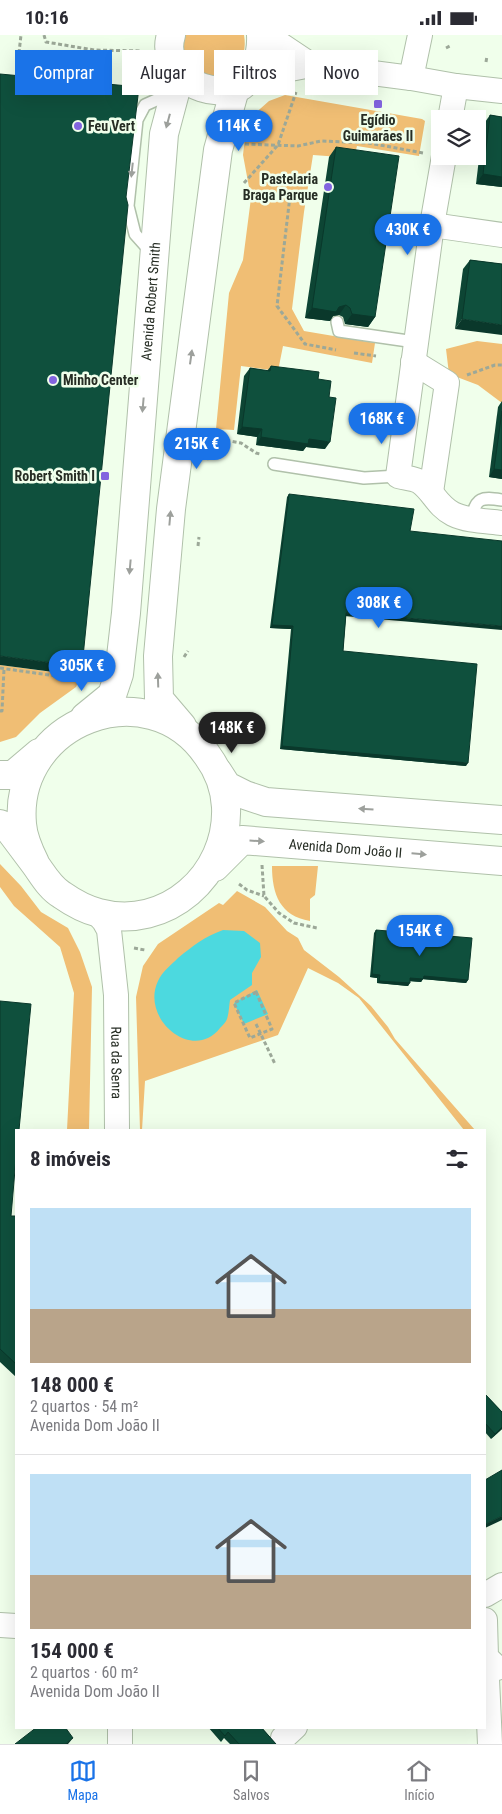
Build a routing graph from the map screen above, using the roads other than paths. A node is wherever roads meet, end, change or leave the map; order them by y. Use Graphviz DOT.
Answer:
graph roads {
  1 [pos="172,35"];
  2 [pos="261,35"];
  3 [pos="266,35"];
  4 [pos="420,35"];
  5 [pos="171,50"];
  6 [pos="261,50"];
  7 [pos="305,61"];
  8 [pos="378,74"];
  9 [pos="411,78"];
  10 [pos="456,86"];
  11 [pos="502,91"];
  12 [pos="175,95"];
  13 [pos="238,95"];
  14 [pos="452,110"];
  15 [pos="436,165"];
  16 [pos="432,225"];
  17 [pos="502,235"];
  18 [pos="337,322"];
  19 [pos="414,352"];
  20 [pos="274,464"];
  21 [pos="398,476"];
  22 [pos="432,492"];
  23 [pos="502,500"];
  24 [pos="472,519"];
  25 [pos="502,523"];
  26 [pos="78,722"];
  27 [pos="189,735"];
  28 [pos="46,747"];
  29 [pos="214,765"];
  30 [pos="0,775"];
  31 [pos="502,820"];
  32 [pos="0,824"];
  33 [pos="502,861"];
  34 [pos="34,863"];
  35 [pos="205,876"];
  36 [pos="176,902"];
  37 [pos="98,913"];
  38 [pos="116,995"];
  39 [pos="117,1129"];
  40 [pos="502,1585"];
  41 [pos="486,1594"];
  42 [pos="0,1625"];
  43 [pos="486,1625"];
  44 [pos="15,1626"];
  45 [pos="494,1664"];
  46 [pos="120,1729"];
  47 [pos="120,1744"];
  48 [pos="490,1744"];
  1 -- 5 [label="street"];
  2 -- 6 [label="street"];
  3 -- 7 [label="street"];
  4 -- 9 [label="street"];
  8 -- 9 [label="street"];
  9 -- 10 [label="street"];
  10 -- 11 [label="street"];
  10 -- 14 [label="street"];
  12 -- 26 [label="street, Avenida Robert Smith, one-way"];
  27 -- 13 [label="street, one-way"];
  15 -- 16 [label="street"];
  16 -- 17 [label="street"];
  16 -- 19 [label="street"];
  18 -- 19 [label="lane"];
  19 -- 21 [label="street"];
  19 -- 22 [label="street"];
  20 -- 21 [label="lane"];
  21 -- 22 [label="street"];
  22 -- 24 [label="street"];
  23 -- 24 [label="lane"];
  24 -- 25 [label="street"];
  26 -- 27 [label="street"];
  26 -- 28 [label="street"];
  27 -- 29 [label="street"];
  28 -- 30 [label="street"];
  28 -- 34 [label="street"];
  31 -- 29 [label="street, one-way"];
  29 -- 35 [label="street"];
  32 -- 34 [label="street"];
  35 -- 33 [label="street, Avenida Dom João II, one-way"];
  34 -- 37 [label="street"];
  35 -- 36 [label="street"];
  36 -- 37 [label="street"];
  36 -- 38 [label="street, Rua da Senra"];
  37 -- 38 [label="street, Rua da Senra"];
  38 -- 39 [label="street, Rua da Senra"];
  40 -- 41 [label="street"];
  42 -- 44 [label="street"];
  43 -- 45 [label="street"];
  45 -- 48 [label="street"];
  46 -- 47 [label="street"];
}
